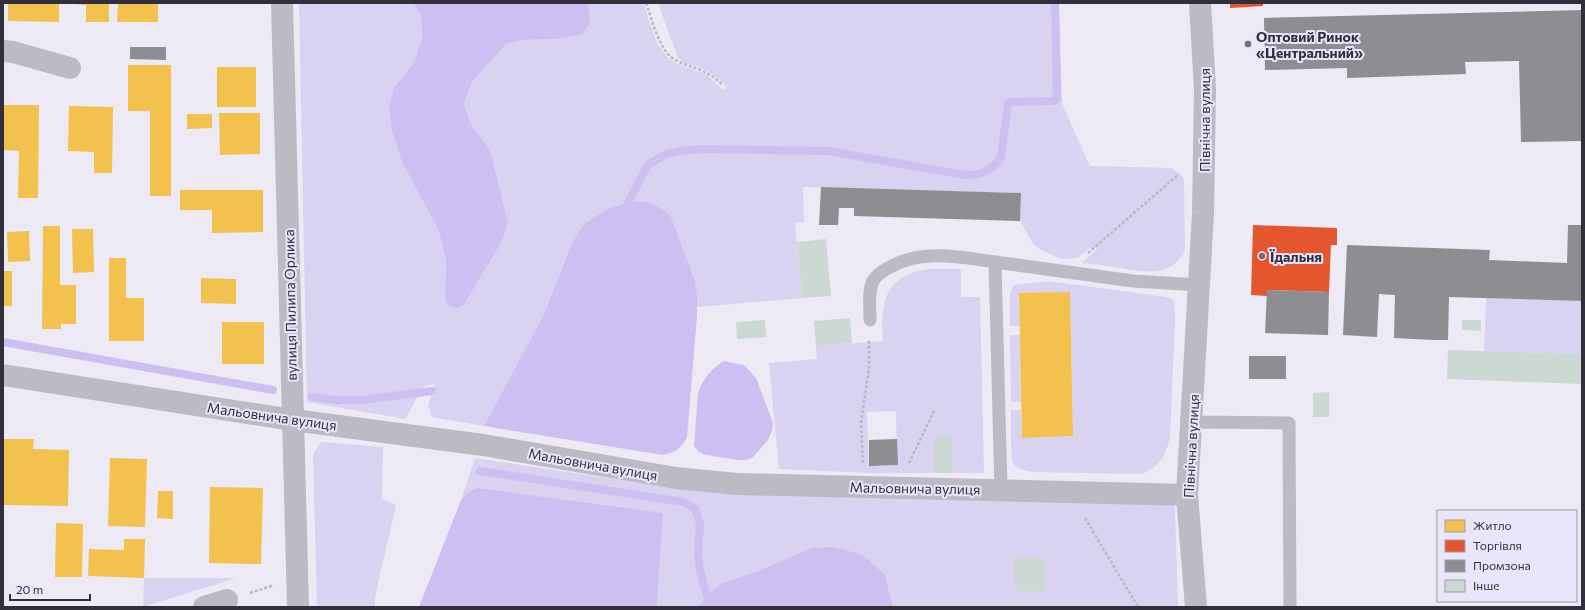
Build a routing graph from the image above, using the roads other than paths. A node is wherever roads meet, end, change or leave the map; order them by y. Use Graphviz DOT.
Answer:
graph roads {
  1 [pos="282,3"];
  2 [pos="1200,3"];
  3 [pos="3,51"];
  4 [pos="70,68"];
  5 [pos="995,262"];
  6 [pos="1199,285"];
  7 [pos="870,320"];
  8 [pos="3,375"];
  9 [pos="293,420"];
  10 [pos="1191,422"];
  11 [pos="1001,490"];
  12 [pos="1187,495"];
  13 [pos="227,600"];
  14 [pos="204,607"];
  15 [pos="298,607"];
  16 [pos="1196,607"];
  17 [pos="1290,607"];
  1 -- 9 [label="street, вулиця Пилипа Орлика"];
  2 -- 6 [label="street, Північна вулиця"];
  3 -- 4 [label="street"];
  5 -- 6 [label="lane"];
  5 -- 7 [label="lane"];
  5 -- 11 [label="lane"];
  6 -- 10 [label="street, Північна вулиця"];
  8 -- 9 [label="street, Мальовнича вулиця"];
  9 -- 11 [label="street, Мальовнича вулиця"];
  9 -- 15 [label="street, вулиця Пилипа Орлика"];
  10 -- 12 [label="street, Північна вулиця"];
  10 -- 17 [label="lane"];
  11 -- 12 [label="street, Мальовнича вулиця"];
  12 -- 16 [label="street, Північна вулиця"];
  13 -- 14 [label="street"];
}
